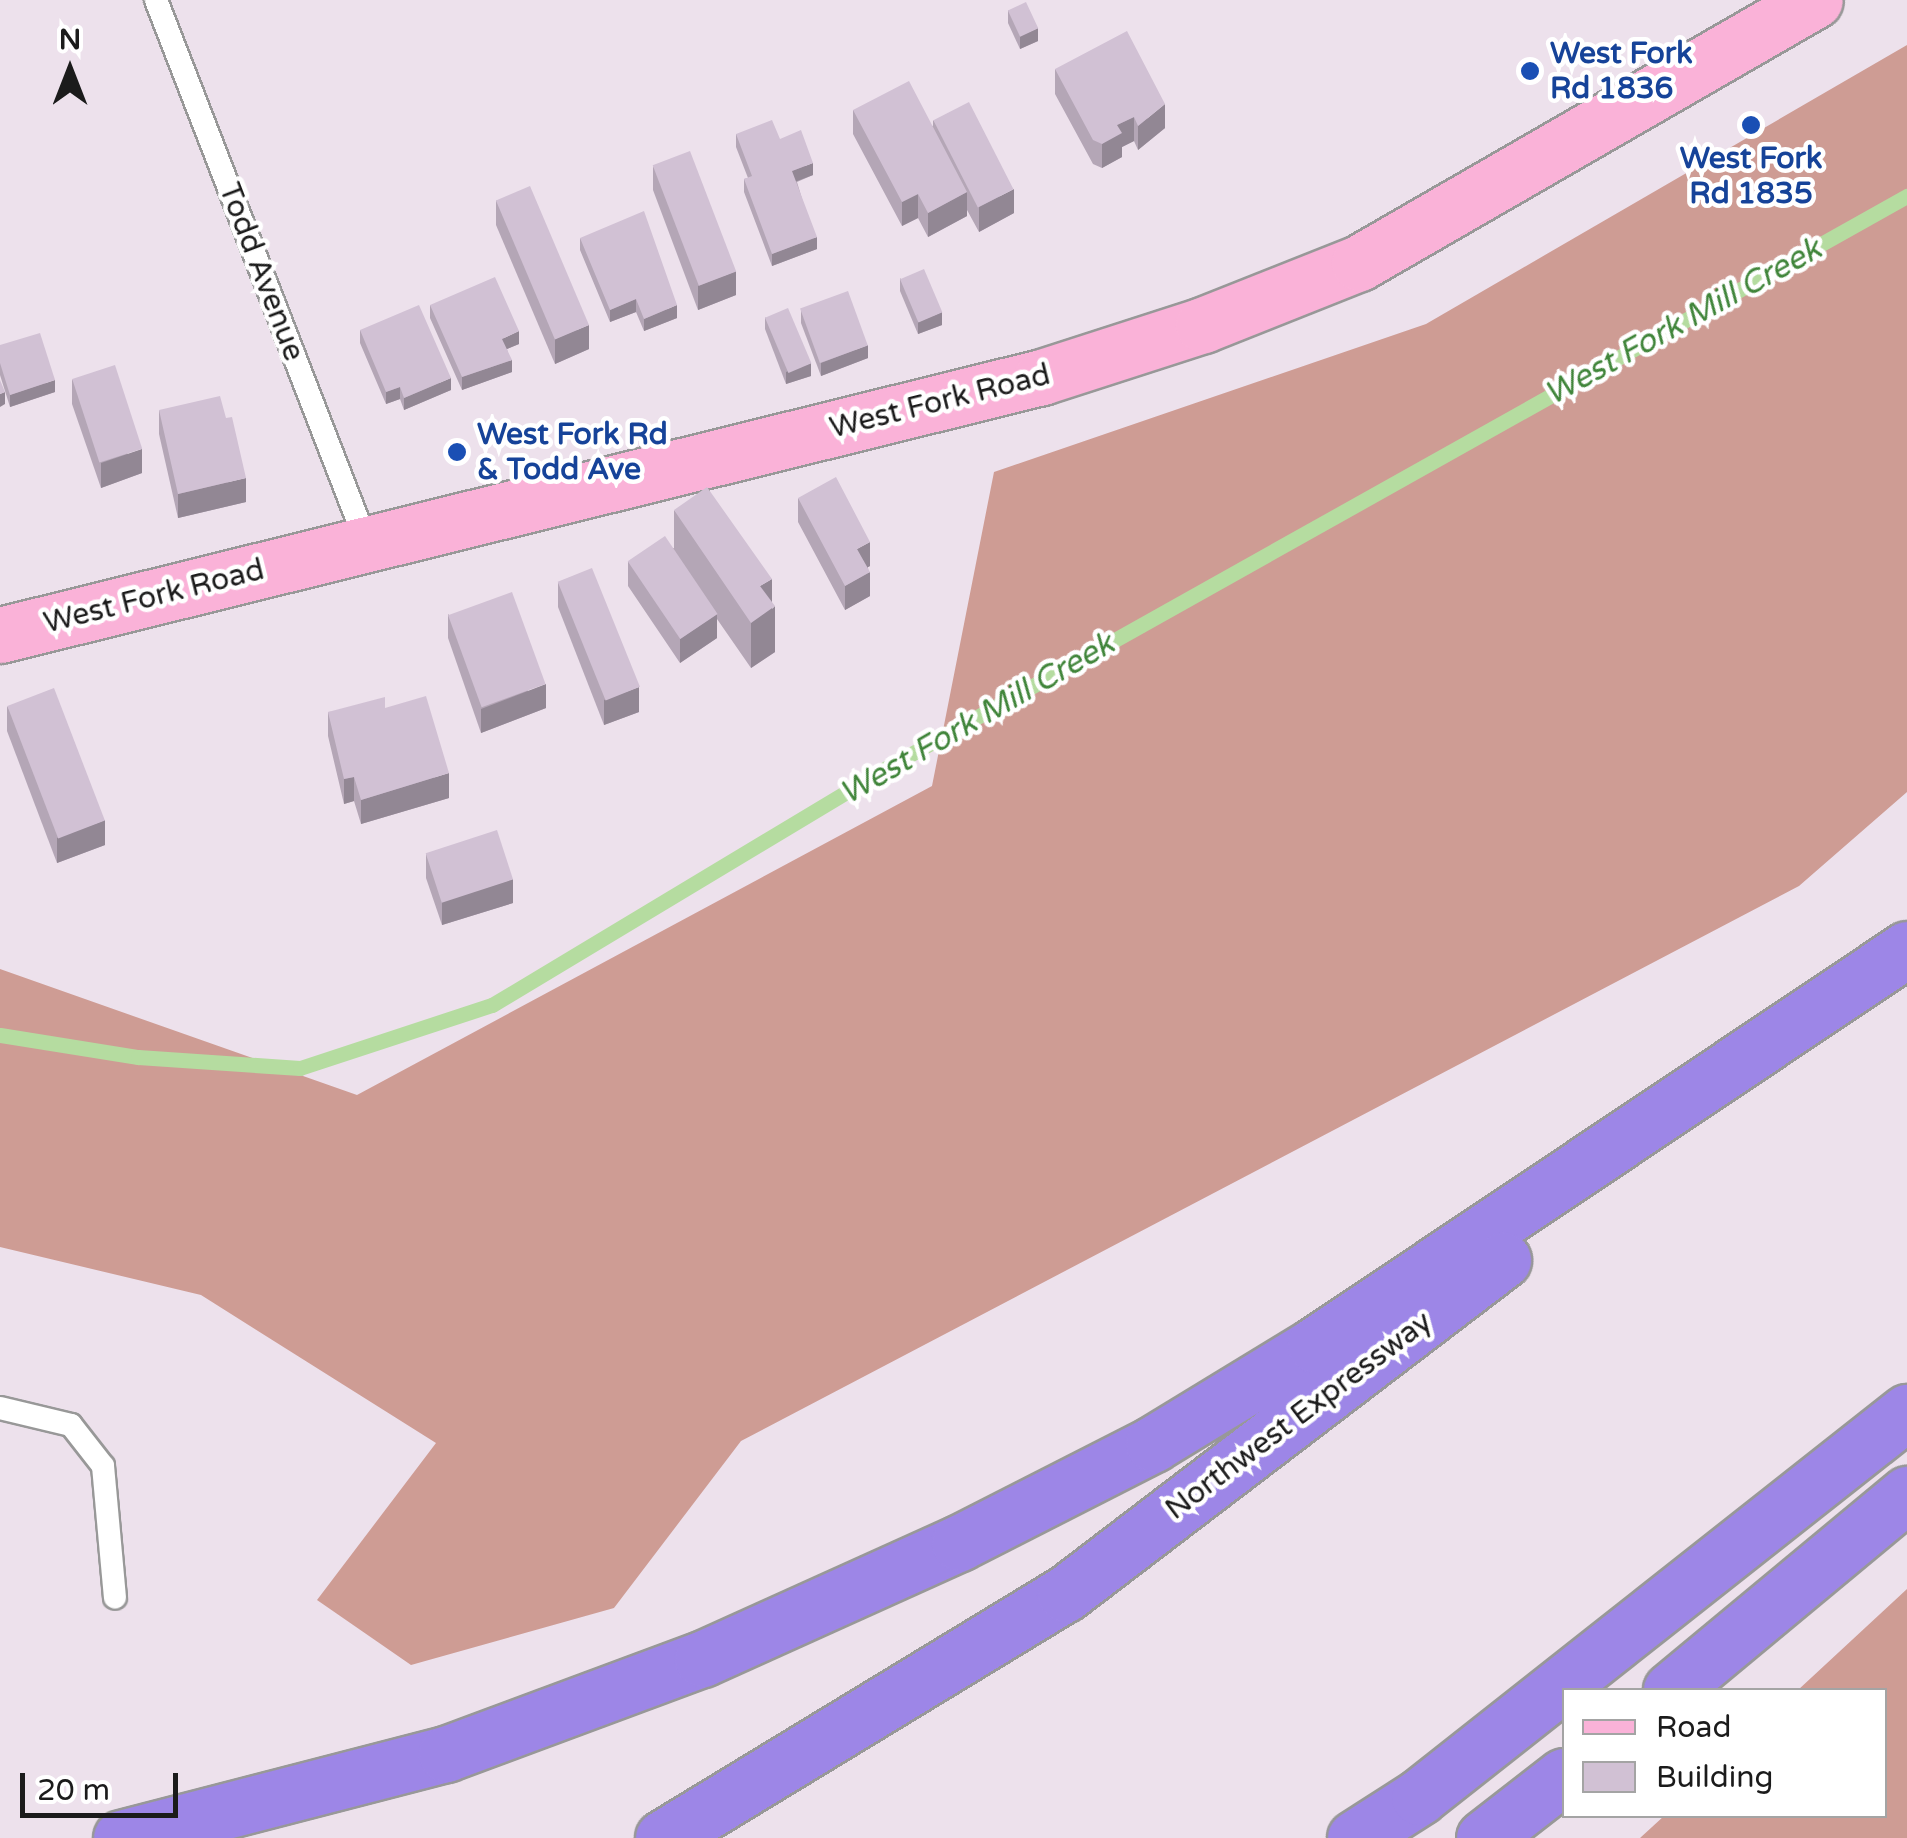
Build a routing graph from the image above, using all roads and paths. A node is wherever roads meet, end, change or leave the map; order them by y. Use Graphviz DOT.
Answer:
graph roads {
  1 [pos="156,0"];
  2 [pos="1815,0"];
  3 [pos="367,544"];
  4 [pos="0,635"];
  5 [pos="1907,950"];
  6 [pos="0,1408"];
  7 [pos="1907,1412"];
  8 [pos="1907,1494"];
  9 [pos="116,1597"];
  10 [pos="1673,1688"];
  11 [pos="1562,1778"];
  12 [pos="121,1838"];
  13 [pos="662,1838"];
  14 [pos="1355,1838"];
  15 [pos="1484,1838"];
  1 -- 3 [label="lane, Todd Avenue"];
  2 -- 3 [label="street, West Fork Road"];
  3 -- 4 [label="street, West Fork Road"];
  5 -- 12 [label="highway"];
  5 -- 13 [label="highway, Northwest Expressway"];
  6 -- 9 [label="lane"];
  7 -- 14 [label="highway"];
  8 -- 10 [label="highway"];
  11 -- 15 [label="highway"];
}
